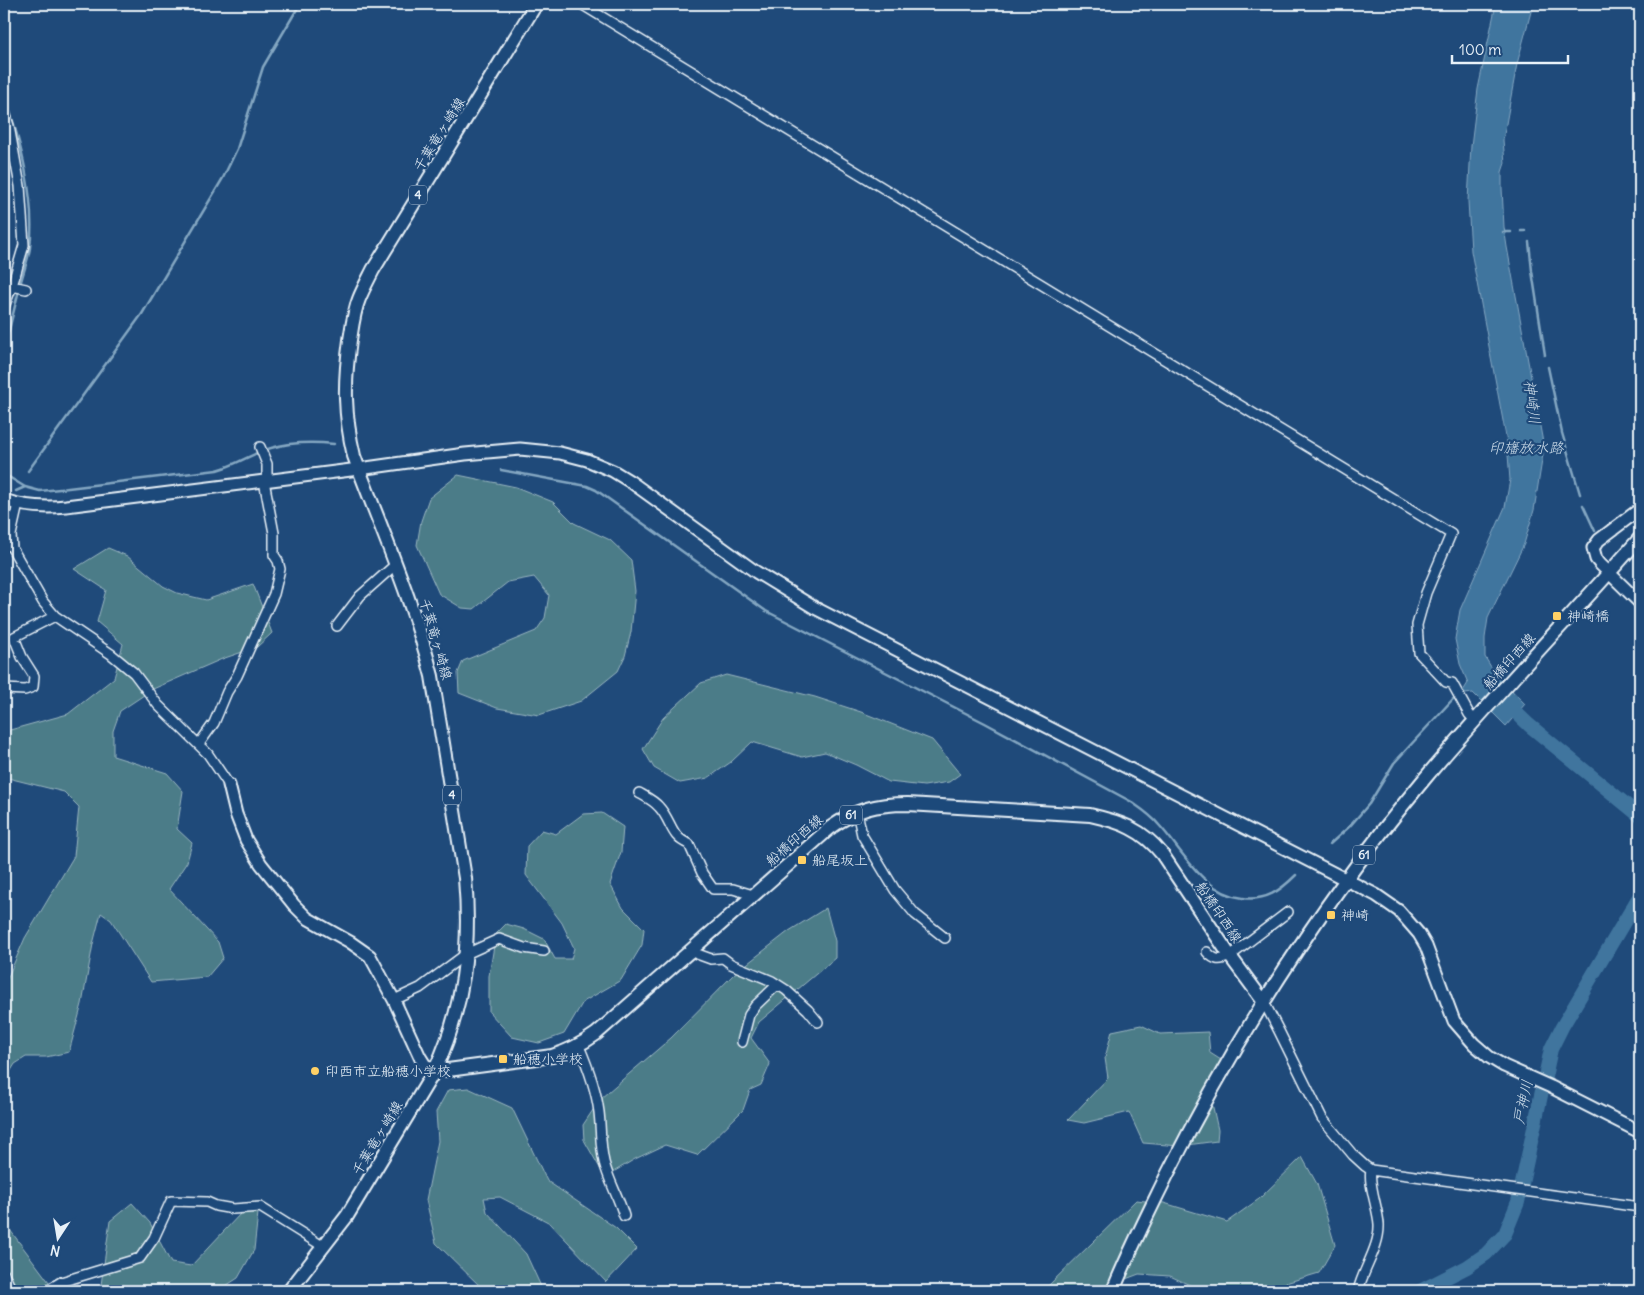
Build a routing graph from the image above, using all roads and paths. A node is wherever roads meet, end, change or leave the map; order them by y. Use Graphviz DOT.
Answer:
graph roads {
  1 [pos="536,4"];
  2 [pos="581,4"];
  3 [pos="4,110"];
  4 [pos="12,286"];
  5 [pos="26,289"];
  6 [pos="4,307"];
  7 [pos="260,447"];
  8 [pos="359,469"];
  9 [pos="266,481"];
  10 [pos="4,500"];
  11 [pos="18,504"];
  12 [pos="1640,509"];
  13 [pos="1640,538"];
  14 [pos="396,564"];
  15 [pos="1608,573"];
  16 [pos="1639,599"];
  17 [pos="55,616"];
  18 [pos="337,626"];
  19 [pos="4,690"];
  20 [pos="1476,719"];
  21 [pos="199,744"];
  22 [pos="229,785"];
  23 [pos="639,793"];
  24 [pos="857,812"];
  25 [pos="1346,880"];
  26 [pos="753,896"];
  27 [pos="1288,912"];
  28 [pos="945,938"];
  29 [pos="544,951"];
  30 [pos="689,951"];
  31 [pos="1208,952"];
  32 [pos="466,954"];
  33 [pos="1230,956"];
  34 [pos="777,985"];
  35 [pos="394,1000"];
  36 [pos="1264,1002"];
  37 [pos="818,1022"];
  38 [pos="742,1042"];
  39 [pos="579,1046"];
  40 [pos="435,1070"];
  41 [pos="1640,1132"];
  42 [pos="1371,1170"];
  43 [pos="1640,1207"];
  44 [pos="624,1216"];
  45 [pos="324,1247"];
  46 [pos="4,1274"];
  47 [pos="12,1291"];
  48 [pos="46,1291"];
  49 [pos="289,1291"];
  50 [pos="1113,1291"];
  51 [pos="1358,1291"];
  1 -- 8 [label="main road, 千葉竜ヶ崎線 / 4"];
  2 -- 20 [label="street"];
  3 -- 4 [label="street"];
  4 -- 5 [label="street"];
  4 -- 6 [label="street"];
  7 -- 9 [label="street"];
  8 -- 9 [label="street"];
  8 -- 14 [label="main road, 千葉竜ヶ崎線 / 4"];
  8 -- 25 [label="street"];
  9 -- 11 [label="street"];
  9 -- 21 [label="street"];
  10 -- 11 [label="street"];
  11 -- 17 [label="street"];
  12 -- 15 [label="street"];
  13 -- 15 [label="main road, 船橋印西線 / 61"];
  14 -- 18 [label="street"];
  14 -- 32 [label="main road, 千葉竜ヶ崎線 / 4"];
  15 -- 16 [label="street"];
  15 -- 20 [label="main road, 船橋印西線 / 61"];
  17 -- 19 [label="street"];
  17 -- 21 [label="street"];
  20 -- 25 [label="main road, 船橋印西線 / 61"];
  21 -- 22 [label="street"];
  22 -- 35 [label="street"];
  23 -- 26 [label="street"];
  24 -- 26 [label="main road, 船橋印西線 / 61"];
  24 -- 28 [label="street"];
  24 -- 33 [label="main road, 船橋印西線 / 61"];
  25 -- 36 [label="main road, 船橋印西線 / 61"];
  25 -- 41 [label="street"];
  26 -- 30 [label="main road, 船橋印西線 / 61"];
  27 -- 33 [label="street"];
  29 -- 32 [label="street"];
  30 -- 34 [label="street"];
  30 -- 39 [label="main road, 船橋印西線 / 61"];
  31 -- 33 [label="street"];
  32 -- 35 [label="street"];
  32 -- 40 [label="main road, 千葉竜ヶ崎線 / 4"];
  33 -- 36 [label="main road, 船橋印西線 / 61"];
  34 -- 37 [label="street"];
  34 -- 38 [label="street"];
  35 -- 40 [label="street"];
  36 -- 42 [label="street"];
  36 -- 50 [label="main road, 船橋印西線 / 61"];
  39 -- 40 [label="main road, 船橋印西線 / 61"];
  39 -- 44 [label="street"];
  40 -- 45 [label="main road, 千葉竜ヶ崎線 / 4"];
  42 -- 43 [label="street"];
  42 -- 51 [label="street"];
  45 -- 48 [label="street"];
  45 -- 49 [label="main road, 千葉竜ヶ崎線 / 4"];
  46 -- 47 [label="street"];
}
